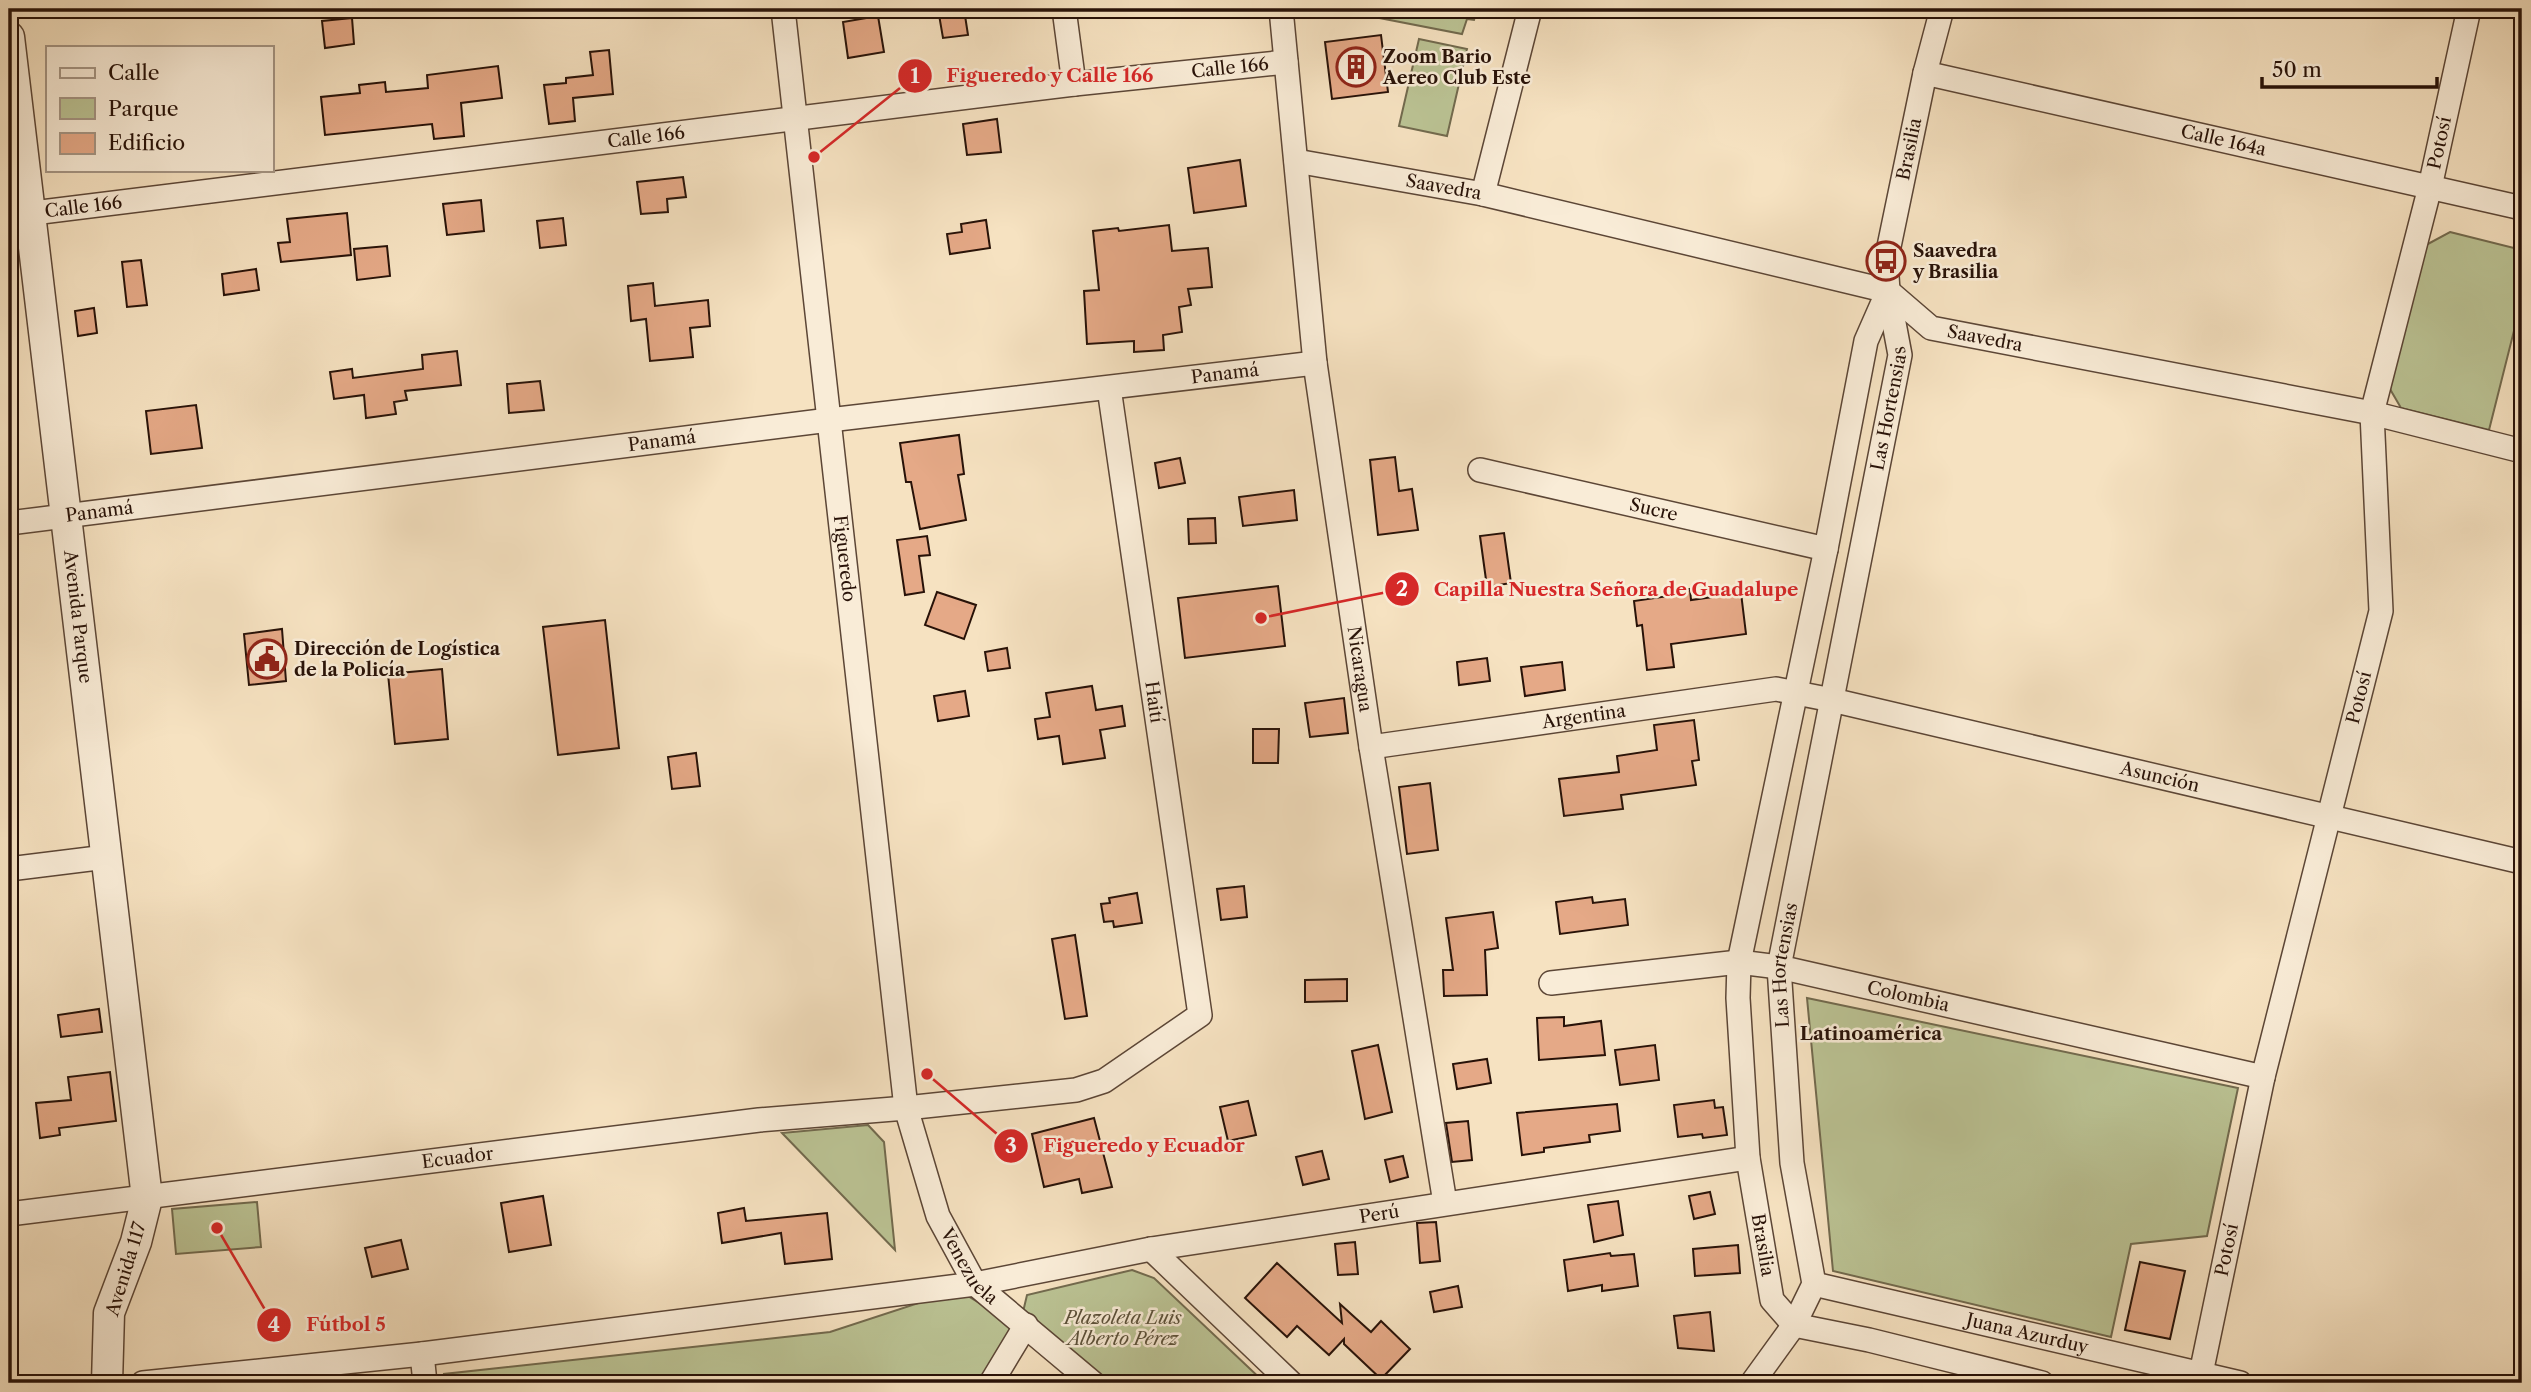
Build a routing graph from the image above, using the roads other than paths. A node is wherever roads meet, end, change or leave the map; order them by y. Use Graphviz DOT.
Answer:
graph roads {
  1 [pos="783,9"];
  2 [pos="1065,9"];
  3 [pos="1281,9"];
  4 [pos="1530,9"];
  5 [pos="1941,9"];
  6 [pos="2469,9"];
  7 [pos="9,37"];
  8 [pos="1286,62"];
  9 [pos="1925,73"];
  10 [pos="1074,84"];
  11 [pos="794,120"];
  12 [pos="1296,161"];
  13 [pos="2431,187"];
  14 [pos="1483,194"];
  15 [pos="2522,208"];
  16 [pos="19,215"];
  17 [pos="1888,291"];
  18 [pos="1315,363"];
  19 [pos="1109,388"];
  20 [pos="2372,413"];
  21 [pos="829,420"];
  22 [pos="2522,452"];
  23 [pos="1480,470"];
  24 [pos="65,516"];
  25 [pos="9,523"];
  26 [pos="1826,549"];
  27 [pos="1796,693"];
  28 [pos="1832,700"];
  29 [pos="1371,747"];
  30 [pos="2328,818"];
  31 [pos="106,857"];
  32 [pos="2522,862"];
  33 [pos="9,869"];
  34 [pos="1739,962"];
  35 [pos="1779,967"];
  36 [pos="1551,983"];
  37 [pos="1199,1015"];
  38 [pos="2263,1077"];
  39 [pos="906,1108"];
  40 [pos="1748,1158"];
  41 [pos="147,1198"];
  42 [pos="1445,1203"];
  43 [pos="9,1214"];
  44 [pos="1151,1250"];
  45 [pos="975,1284"];
  46 [pos="1814,1284"];
  47 [pos="1026,1325"];
  48 [pos="1794,1325"];
  49 [pos="422,1354"];
  50 [pos="2200,1378"];
  51 [pos="107,1383"];
  52 [pos="143,1383"];
  53 [pos="425,1383"];
  54 [pos="991,1383"];
  55 [pos="1093,1383"];
  56 [pos="1291,1383"];
  57 [pos="1752,1383"];
  58 [pos="2042,1383"];
  59 [pos="2240,1383"];
  1 -- 11 [label="street, Figueredo"];
  2 -- 10 [label="street"];
  3 -- 8 [label="street, Nicaragua"];
  4 -- 14 [label="street"];
  5 -- 9 [label="street, Brasilia"];
  6 -- 13 [label="street, Potosí"];
  7 -- 16 [label="street, Avenida Parque"];
  8 -- 10 [label="street, Calle 166"];
  8 -- 12 [label="street, Nicaragua"];
  9 -- 13 [label="street, Calle 164a"];
  9 -- 17 [label="street, Brasilia"];
  10 -- 11 [label="street, Calle 166"];
  11 -- 16 [label="street, Calle 166"];
  11 -- 21 [label="street, Figueredo"];
  12 -- 14 [label="street, Saavedra"];
  12 -- 18 [label="street, Nicaragua"];
  13 -- 15 [label="street, Calle 164a"];
  13 -- 20 [label="street, Potosí"];
  14 -- 17 [label="street, Saavedra"];
  16 -- 24 [label="street, Avenida Parque"];
  17 -- 20 [label="street, Saavedra"];
  17 -- 26 [label="street, Las Hortensias"];
  17 -- 28 [label="street, Las Hortensias"];
  18 -- 19 [label="street, Panamá"];
  18 -- 29 [label="street, Nicaragua"];
  19 -- 21 [label="street, Panamá"];
  19 -- 37 [label="street, Haití"];
  20 -- 22 [label="street, Saavedra"];
  20 -- 30 [label="street, Potosí"];
  21 -- 24 [label="street, Panamá"];
  21 -- 39 [label="street, Figueredo"];
  23 -- 26 [label="street, Sucre"];
  24 -- 25 [label="street, Panamá"];
  24 -- 31 [label="street, Avenida Parque"];
  26 -- 27 [label="street, Las Hortensias"];
  27 -- 28 [label="street, Asunción"];
  27 -- 29 [label="street, Argentina"];
  27 -- 34 [label="street, Las Hortensias"];
  28 -- 30 [label="street, Asunción"];
  28 -- 35 [label="street, Las Hortensias"];
  29 -- 42 [label="street, Nicaragua"];
  30 -- 32 [label="street, Asunción"];
  30 -- 38 [label="street, Potosí"];
  31 -- 33 [label="street"];
  31 -- 41 [label="street, Avenida Parque"];
  34 -- 35 [label="street, Colombia"];
  34 -- 36 [label="street, Colombia"];
  34 -- 40 [label="street, Las Hortensias"];
  35 -- 38 [label="street, Colombia"];
  35 -- 46 [label="street, Las Hortensias"];
  37 -- 39 [label="street, Ecuador"];
  38 -- 50 [label="street, Potosí"];
  39 -- 41 [label="street, Ecuador"];
  39 -- 45 [label="street, Venezuela"];
  40 -- 42 [label="street, Perú"];
  40 -- 48 [label="street, Brasilia"];
  41 -- 43 [label="street, Ecuador"];
  41 -- 51 [label="street, Avenida 117"];
  42 -- 44 [label="street, Perú"];
  44 -- 45 [label="street, Perú"];
  44 -- 56 [label="street"];
  45 -- 47 [label="street, Venezuela"];
  45 -- 49 [label="street, Perú"];
  46 -- 48 [label="street"];
  46 -- 50 [label="street, Juana Azurduy"];
  47 -- 54 [label="street"];
  47 -- 55 [label="street, Venezuela"];
  48 -- 57 [label="street"];
  48 -- 58 [label="street"];
  49 -- 52 [label="street, Perú"];
  49 -- 53 [label="street"];
  50 -- 59 [label="street, Juana Azurduy"];
}
